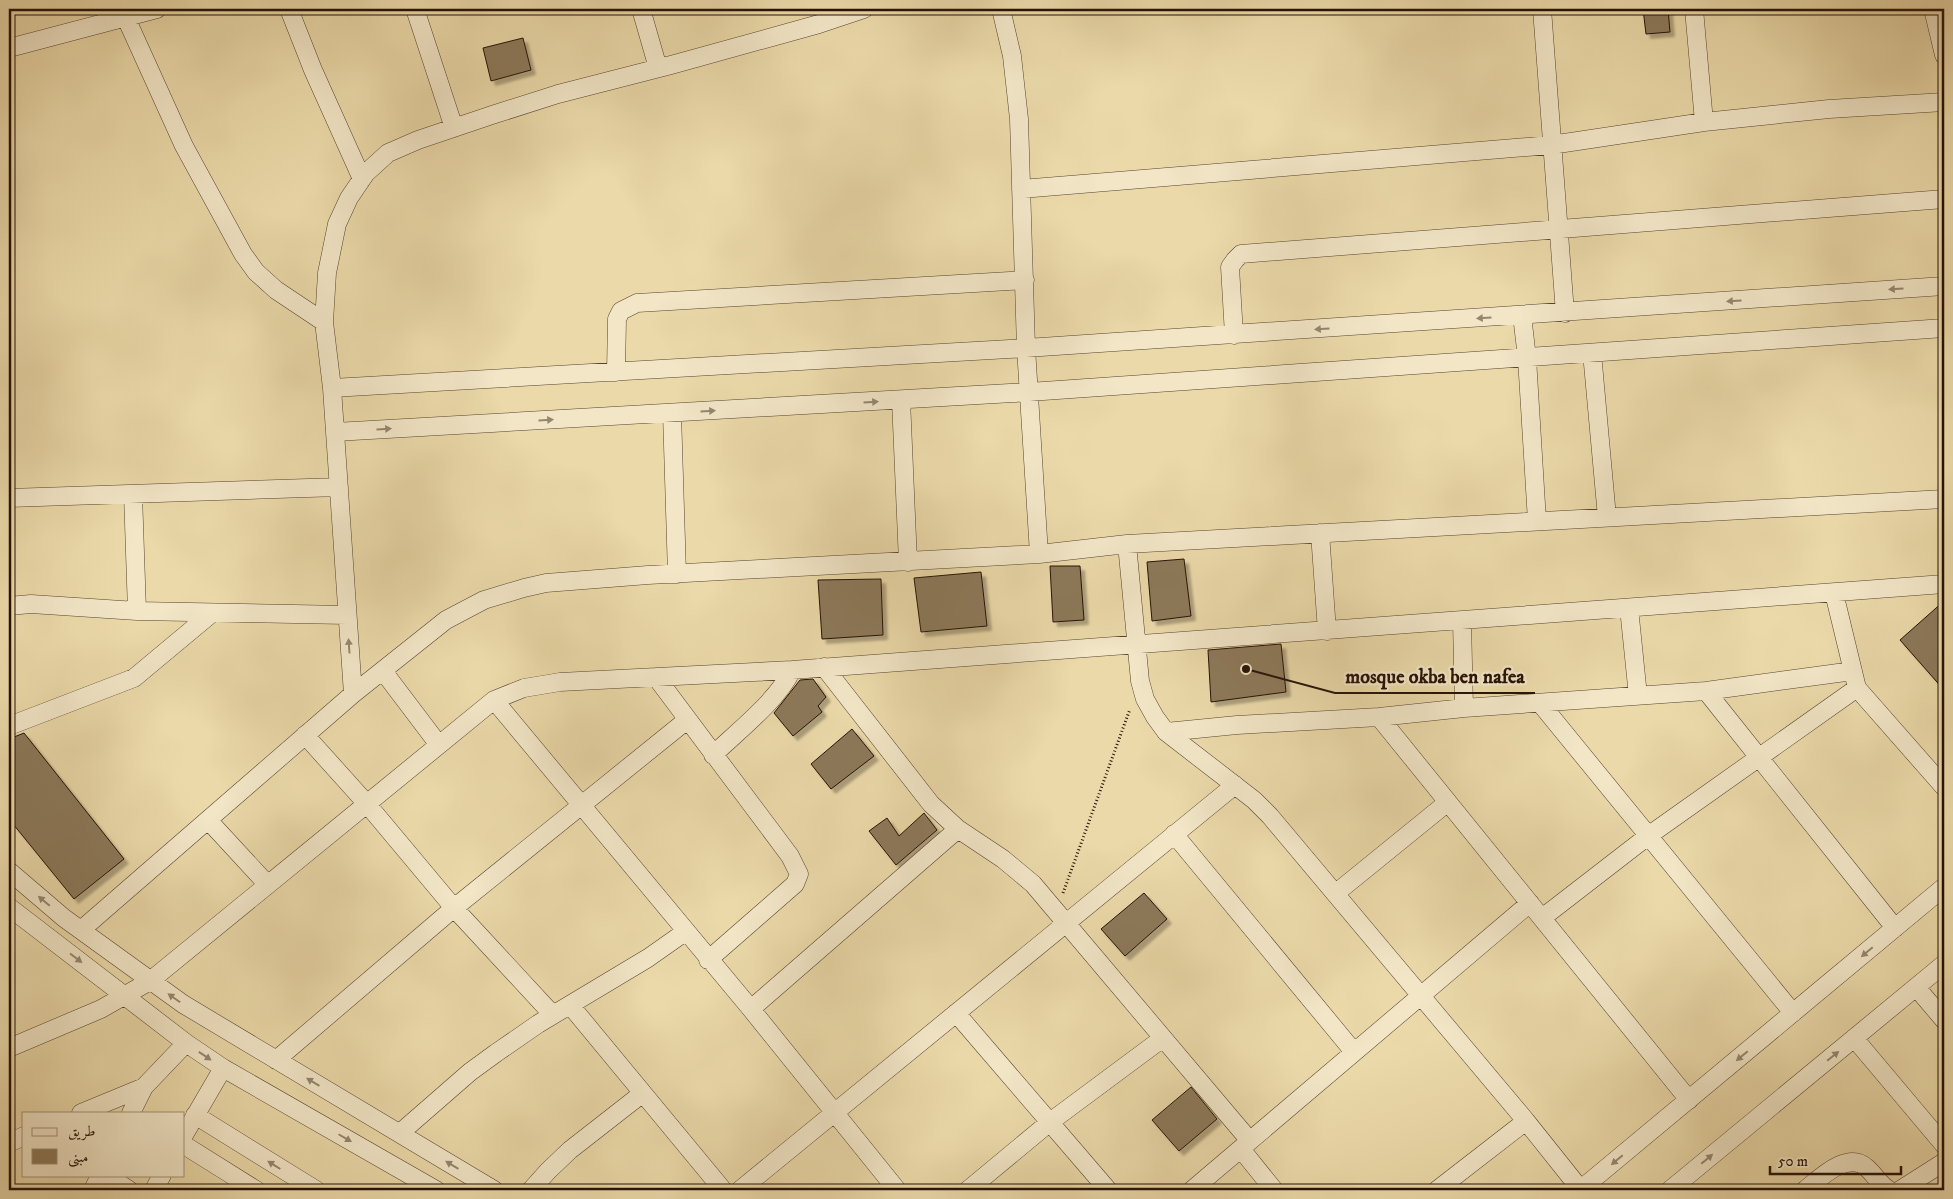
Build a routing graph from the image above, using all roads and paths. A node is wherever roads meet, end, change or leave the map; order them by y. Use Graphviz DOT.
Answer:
graph roads {
  1 [pos="156,9"];
  2 [pos="289,9"];
  3 [pos="415,9"];
  4 [pos="641,9"];
  5 [pos="864,9"];
  6 [pos="1001,9"];
  7 [pos="1542,9"];
  8 [pos="1694,9"];
  9 [pos="1933,9"];
  10 [pos="125,14"];
  11 [pos="9,48"];
  12 [pos="1944,55"];
  13 [pos="658,68"];
  14 [pos="1944,102"];
  15 [pos="1704,122"];
  16 [pos="454,128"];
  17 [pos="1551,145"];
  18 [pos="362,179"];
  19 [pos="1021,189"];
  20 [pos="1944,199"];
  21 [pos="1559,230"];
  22 [pos="1024,280"];
  23 [pos="1944,286"];
  24 [pos="1564,313"];
  25 [pos="1522,316"];
  26 [pos="324,322"];
  27 [pos="1944,328"];
  28 [pos="1234,335"];
  29 [pos="1026,348"];
  30 [pos="1592,353"];
  31 [pos="1526,358"];
  32 [pos="616,372"];
  33 [pos="332,388"];
  34 [pos="1029,392"];
  35 [pos="901,400"];
  36 [pos="672,413"];
  37 [pos="335,432"];
  38 [pos="339,487"];
  39 [pos="133,494"];
  40 [pos="9,498"];
  41 [pos="1944,499"];
  42 [pos="1607,518"];
  43 [pos="1538,521"];
  44 [pos="1320,533"];
  45 [pos="1127,544"];
  46 [pos="1039,554"];
  47 [pos="908,562"];
  48 [pos="677,574"];
  49 [pos="1944,584"];
  50 [pos="1834,593"];
  51 [pos="9,606"];
  52 [pos="1629,608"];
  53 [pos="137,611"];
  54 [pos="212,613"];
  55 [pos="347,615"];
  56 [pos="1462,621"];
  57 [pos="1327,631"];
  58 [pos="1136,645"];
  59 [pos="824,667"];
  60 [pos="383,670"];
  61 [pos="792,670"];
  62 [pos="656,677"];
  63 [pos="1855,679"];
  64 [pos="1706,691"];
  65 [pos="352,694"];
  66 [pos="1638,696"];
  67 [pos="494,700"];
  68 [pos="1540,703"];
  69 [pos="1464,708"];
  70 [pos="1130,709"];
  71 [pos="1379,717"];
  72 [pos="686,720"];
  73 [pos="9,726"];
  74 [pos="1166,732"];
  75 [pos="305,735"];
  76 [pos="439,745"];
  77 [pos="713,755"];
  78 [pos="1758,757"];
  79 [pos="1234,785"];
  80 [pos="1944,787"];
  81 [pos="1448,802"];
  82 [pos="367,804"];
  83 [pos="582,806"];
  84 [pos="208,820"];
  85 [pos="958,829"];
  86 [pos="1174,834"];
  87 [pos="1648,836"];
  88 [pos="9,871"];
  89 [pos="267,884"];
  90 [pos="1944,887"];
  91 [pos="1336,893"];
  92 [pos="1530,903"];
  93 [pos="9,907"];
  94 [pos="454,908"];
  95 [pos="1061,918"];
  96 [pos="1542,918"];
  97 [pos="1895,928"];
  98 [pos="81,930"];
  99 [pos="685,932"];
  100 [pos="708,960"];
  101 [pos="1944,964"];
  102 [pos="150,981"];
  103 [pos="1916,987"];
  104 [pos="1422,995"];
  105 [pos="126,996"];
  106 [pos="570,1005"];
  107 [pos="751,1009"];
  108 [pos="956,1013"];
  109 [pos="1793,1013"];
  110 [pos="553,1015"];
  111 [pos="1944,1020"];
  112 [pos="1163,1038"];
  113 [pos="1854,1038"];
  114 [pos="186,1043"];
  115 [pos="9,1048"];
  116 [pos="1354,1052"];
  117 [pos="276,1060"];
  118 [pos="223,1068"];
  119 [pos="144,1087"];
  120 [pos="642,1093"];
  121 [pos="1689,1100"];
  122 [pos="84,1112"];
  123 [pos="132,1112"];
  124 [pos="834,1113"];
  125 [pos="195,1115"];
  126 [pos="1526,1120"];
  127 [pos="1050,1122"];
  128 [pos="185,1133"];
  129 [pos="400,1134"];
  130 [pos="22,1137"];
  131 [pos="9,1143"];
  132 [pos="1246,1145"];
  133 [pos="1944,1145"];
  134 [pos="185,1146"];
  135 [pos="1944,1162"];
  136 [pos="100,1176"];
  137 [pos="107,1176"];
  138 [pos="161,1176"];
  139 [pos="93,1190"];
  140 [pos="128,1190"];
  141 [pos="154,1190"];
  142 [pos="256,1190"];
  143 [pos="316,1190"];
  144 [pos="436,1190"];
  145 [pos="494,1190"];
  146 [pos="531,1190"];
  147 [pos="723,1190"];
  148 [pos="740,1190"];
  149 [pos="897,1190"];
  150 [pos="968,1190"];
  151 [pos="1108,1190"];
  152 [pos="1192,1190"];
  153 [pos="1274,1190"];
  154 [pos="1437,1190"];
  155 [pos="1580,1190"];
  156 [pos="1670,1190"];
  157 [pos="1805,1190"];
  158 [pos="1889,1190"];
  159 [pos="1900,1190"];
  1 -- 10 [label="street"];
  2 -- 18 [label="street"];
  3 -- 16 [label="street"];
  4 -- 13 [label="street"];
  5 -- 13 [label="street"];
  6 -- 19 [label="street"];
  7 -- 17 [label="street"];
  8 -- 15 [label="street"];
  9 -- 12 [label="street"];
  10 -- 11 [label="street"];
  10 -- 26 [label="street"];
  13 -- 16 [label="street"];
  14 -- 15 [label="street"];
  15 -- 17 [label="street"];
  16 -- 18 [label="street"];
  17 -- 19 [label="street"];
  17 -- 21 [label="street"];
  18 -- 26 [label="street"];
  19 -- 22 [label="street"];
  20 -- 21 [label="street"];
  21 -- 24 [label="street"];
  21 -- 28 [label="street"];
  22 -- 29 [label="street"];
  22 -- 32 [label="street"];
  23 -- 24 [label="street, one-way"];
  24 -- 25 [label="street"];
  25 -- 28 [label="street, one-way"];
  25 -- 31 [label="street"];
  26 -- 33 [label="street"];
  27 -- 30 [label="street"];
  28 -- 29 [label="street"];
  29 -- 32 [label="street"];
  29 -- 34 [label="street"];
  30 -- 31 [label="street"];
  30 -- 42 [label="street"];
  31 -- 34 [label="street"];
  31 -- 43 [label="street"];
  32 -- 33 [label="street"];
  33 -- 37 [label="street"];
  34 -- 35 [label="street"];
  34 -- 46 [label="street"];
  36 -- 35 [label="street, one-way"];
  35 -- 47 [label="street"];
  37 -- 36 [label="street, one-way"];
  36 -- 48 [label="street"];
  37 -- 38 [label="street"];
  38 -- 39 [label="street"];
  38 -- 55 [label="street"];
  39 -- 40 [label="street"];
  39 -- 53 [label="street"];
  41 -- 42 [label="street"];
  42 -- 43 [label="street"];
  43 -- 44 [label="street"];
  44 -- 45 [label="street"];
  44 -- 57 [label="street"];
  45 -- 46 [label="street"];
  45 -- 58 [label="street"];
  46 -- 47 [label="street"];
  47 -- 48 [label="street"];
  48 -- 60 [label="street"];
  49 -- 50 [label="street"];
  50 -- 52 [label="street"];
  50 -- 63 [label="street"];
  51 -- 53 [label="street"];
  52 -- 56 [label="street"];
  52 -- 66 [label="street"];
  53 -- 54 [label="street"];
  54 -- 55 [label="street"];
  54 -- 73 [label="street"];
  65 -- 55 [label="street, one-way"];
  56 -- 57 [label="street"];
  56 -- 69 [label="street"];
  57 -- 58 [label="street"];
  58 -- 59 [label="street"];
  58 -- 74 [label="street"];
  59 -- 61 [label="street"];
  59 -- 85 [label="street"];
  60 -- 65 [label="street"];
  60 -- 76 [label="street"];
  61 -- 62 [label="street"];
  61 -- 77 [label="street"];
  62 -- 67 [label="street"];
  62 -- 72 [label="street"];
  63 -- 64 [label="street"];
  63 -- 78 [label="street"];
  63 -- 80 [label="street"];
  64 -- 66 [label="street"];
  64 -- 78 [label="street"];
  65 -- 75 [label="street"];
  66 -- 68 [label="street"];
  67 -- 76 [label="street"];
  67 -- 83 [label="street"];
  68 -- 69 [label="street"];
  68 -- 87 [label="street"];
  69 -- 71 [label="street"];
  70 -- 95 [label="path"];
  71 -- 74 [label="street"];
  71 -- 81 [label="street"];
  72 -- 77 [label="street"];
  72 -- 83 [label="street"];
  74 -- 79 [label="street"];
  75 -- 82 [label="street"];
  75 -- 84 [label="street"];
  76 -- 82 [label="street"];
  77 -- 100 [label="street"];
  78 -- 87 [label="street"];
  78 -- 97 [label="street"];
  79 -- 86 [label="street"];
  79 -- 91 [label="street"];
  81 -- 91 [label="street"];
  81 -- 92 [label="street"];
  82 -- 89 [label="street"];
  82 -- 94 [label="street"];
  83 -- 94 [label="street"];
  83 -- 99 [label="street"];
  84 -- 89 [label="street"];
  84 -- 98 [label="street"];
  85 -- 95 [label="street"];
  85 -- 107 [label="street"];
  86 -- 95 [label="street"];
  86 -- 116 [label="street"];
  87 -- 96 [label="street"];
  87 -- 109 [label="street"];
  98 -- 88 [label="street, one-way"];
  89 -- 102 [label="street"];
  90 -- 97 [label="street"];
  91 -- 104 [label="street"];
  92 -- 96 [label="street"];
  92 -- 104 [label="street"];
  93 -- 105 [label="street, one-way"];
  94 -- 110 [label="street"];
  94 -- 117 [label="street"];
  95 -- 108 [label="street"];
  95 -- 112 [label="street"];
  96 -- 121 [label="street"];
  97 -- 109 [label="street, one-way"];
  98 -- 102 [label="street"];
  99 -- 100 [label="street"];
  99 -- 106 [label="street"];
  100 -- 107 [label="street"];
  101 -- 103 [label="street"];
  102 -- 105 [label="street"];
  117 -- 102 [label="street, one-way"];
  103 -- 111 [label="street"];
  103 -- 113 [label="street"];
  104 -- 116 [label="street"];
  104 -- 126 [label="street"];
  105 -- 114 [label="street"];
  105 -- 115 [label="street"];
  106 -- 110 [label="street"];
  106 -- 120 [label="street"];
  107 -- 124 [label="street"];
  108 -- 124 [label="street"];
  108 -- 127 [label="street"];
  109 -- 121 [label="street, one-way"];
  110 -- 129 [label="street"];
  112 -- 127 [label="street"];
  112 -- 132 [label="street"];
  113 -- 133 [label="street"];
  156 -- 113 [label="street, one-way"];
  114 -- 118 [label="street, one-way"];
  114 -- 119 [label="street"];
  116 -- 132 [label="street"];
  129 -- 117 [label="street, one-way"];
  118 -- 125 [label="street"];
  118 -- 144 [label="street, one-way"];
  119 -- 122 [label="street"];
  119 -- 123 [label="street"];
  120 -- 146 [label="street"];
  120 -- 147 [label="street"];
  121 -- 155 [label="street, one-way"];
  124 -- 148 [label="street"];
  124 -- 149 [label="street"];
  125 -- 128 [label="street"];
  143 -- 125 [label="street, one-way"];
  126 -- 154 [label="street"];
  126 -- 155 [label="street"];
  127 -- 150 [label="street"];
  127 -- 151 [label="street"];
  145 -- 129 [label="street, one-way"];
  130 -- 131 [label="street"];
  132 -- 152 [label="street"];
  132 -- 153 [label="street"];
  134 -- 142 [label="street"];
  135 -- 159 [label="street"];
  136 -- 139 [label="street"];
  137 -- 140 [label="street"];
  138 -- 141 [label="street"];
  157 -- 158 [label="street"];
}
